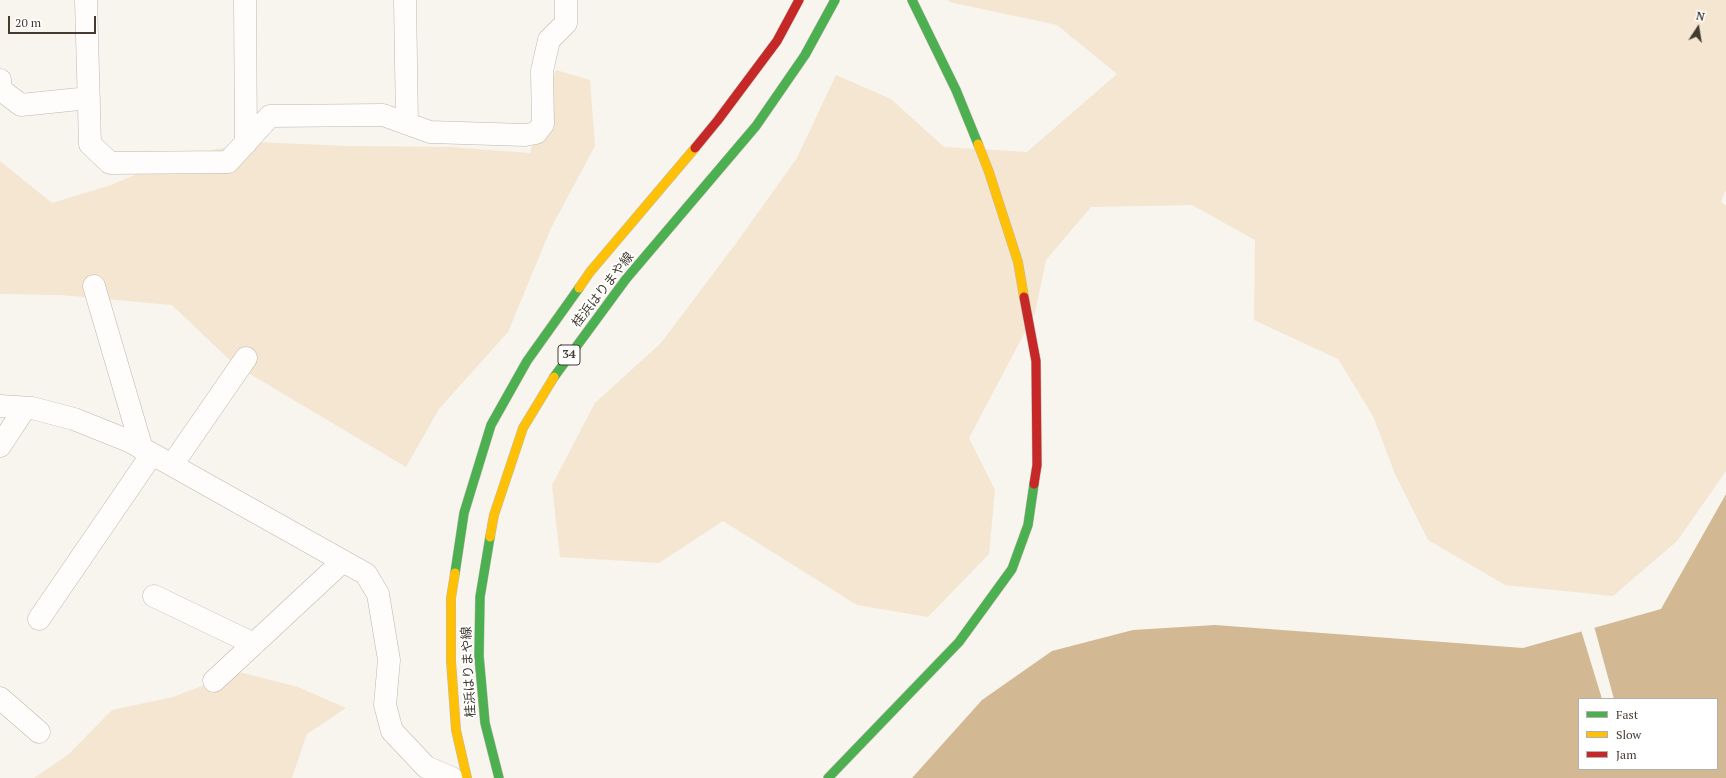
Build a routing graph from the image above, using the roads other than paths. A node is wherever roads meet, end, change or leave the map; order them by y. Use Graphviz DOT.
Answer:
graph roads {
  1 [pos="86,0"];
  2 [pos="245,0"];
  3 [pos="405,0"];
  4 [pos="566,0"];
  5 [pos="799,0"];
  6 [pos="835,0"];
  7 [pos="912,0"];
  8 [pos="0,80"];
  9 [pos="89,98"];
  10 [pos="407,123"];
  11 [pos="246,143"];
  12 [pos="94,286"];
  13 [pos="246,358"];
  14 [pos="0,406"];
  15 [pos="25,408"];
  16 [pos="0,446"];
  17 [pos="147,451"];
  18 [pos="172,466"];
  19 [pos="343,561"];
  20 [pos="154,596"];
  21 [pos="39,619"];
  22 [pos="254,644"];
  23 [pos="214,681"];
  24 [pos="0,698"];
  25 [pos="39,732"];
  26 [pos="452,778"];
  27 [pos="467,778"];
  28 [pos="499,778"];
  29 [pos="828,778"];
  1 -- 9 [label="street"];
  2 -- 11 [label="street"];
  3 -- 10 [label="street"];
  4 -- 10 [label="street"];
  5 -- 27 [label="main road, 桂浜はりまや線 / 34"];
  6 -- 28 [label="main road, 桂浜はりまや線 / 34"];
  7 -- 29 [label="main road"];
  8 -- 9 [label="street"];
  9 -- 11 [label="street"];
  10 -- 11 [label="street"];
  12 -- 17 [label="street"];
  13 -- 18 [label="street"];
  14 -- 15 [label="street"];
  15 -- 16 [label="street"];
  15 -- 17 [label="street"];
  17 -- 18 [label="street"];
  17 -- 21 [label="street"];
  18 -- 19 [label="street"];
  19 -- 22 [label="street"];
  19 -- 26 [label="street"];
  20 -- 22 [label="street"];
  22 -- 23 [label="street"];
  24 -- 25 [label="street"];
}
